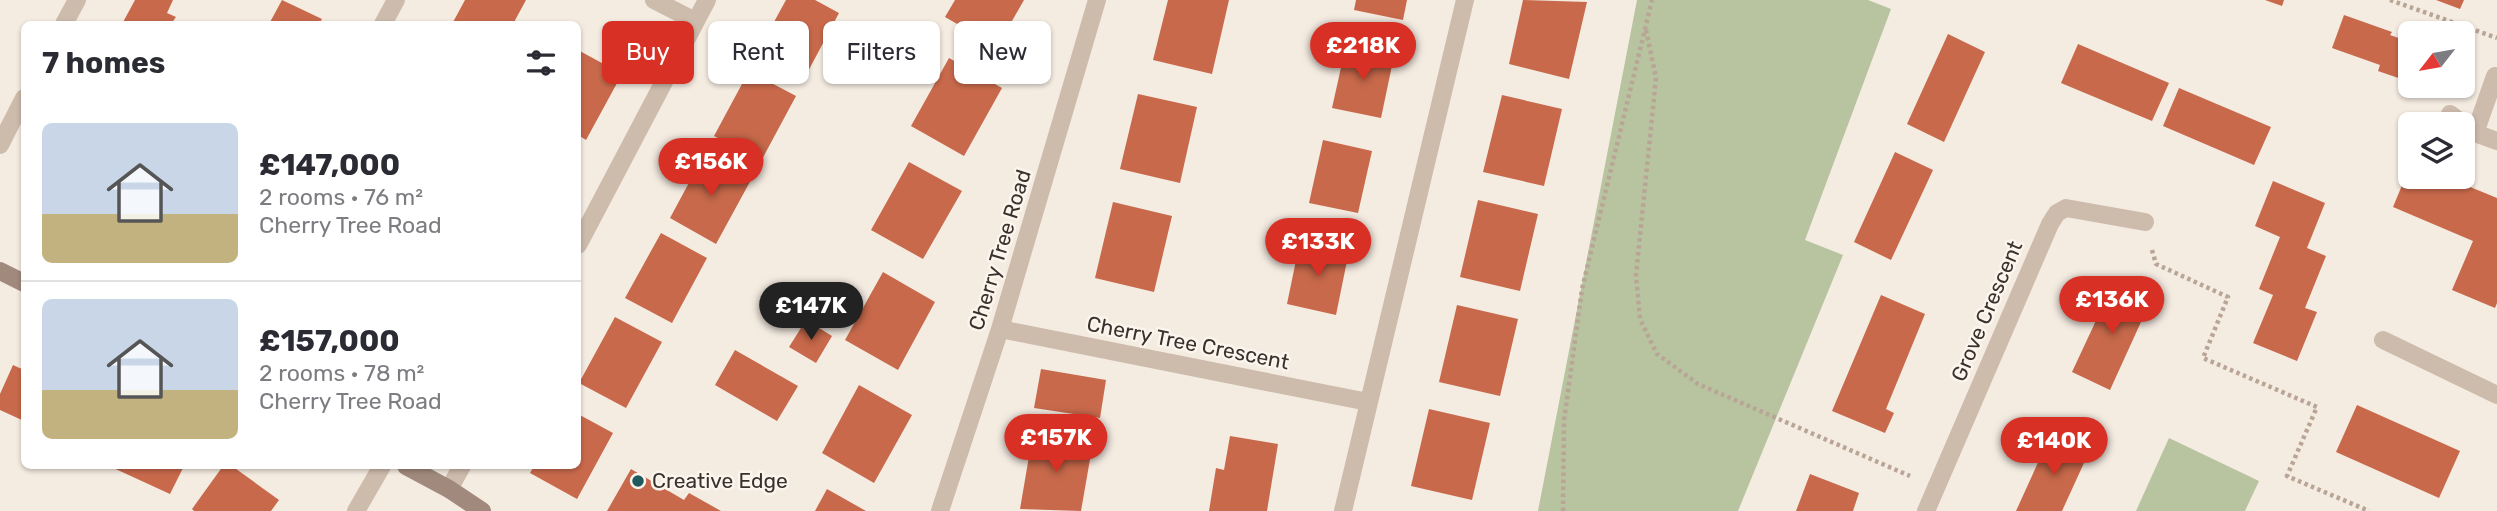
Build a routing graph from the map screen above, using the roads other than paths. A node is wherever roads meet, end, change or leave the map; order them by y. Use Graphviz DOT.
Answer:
graph roads {
  1 [pos="77,0"];
  2 [pos="396,0"];
  3 [pos="654,0"];
  4 [pos="707,0"];
  5 [pos="1097,0"];
  6 [pos="1465,0"];
  7 [pos="66,21"];
  8 [pos="385,21"];
  9 [pos="695,21"];
  10 [pos="2495,76"];
  11 [pos="21,104"];
  12 [pos="2475,130"];
  13 [pos="2475,133"];
  14 [pos="2497,141"];
  15 [pos="0,145"];
  16 [pos="2145,222"];
  17 [pos="581,239"];
  18 [pos="0,271"];
  19 [pos="21,282"];
  20 [pos="1000,330"];
  21 [pos="2384,340"];
  22 [pos="2497,395"];
  23 [pos="1368,402"];
  24 [pos="380,469"];
  25 [pos="412,469"];
  26 [pos="459,469"];
  27 [pos="449,489"];
  28 [pos="356,511"];
  29 [pos="482,511"];
  30 [pos="940,511"];
  31 [pos="1343,511"];
  32 [pos="1926,511"];
  1 -- 7 [label="street"];
  2 -- 8 [label="street"];
  3 -- 9 [label="street"];
  4 -- 9 [label="street"];
  5 -- 20 [label="street, Cherry Tree Road"];
  6 -- 23 [label="street"];
  9 -- 17 [label="street"];
  10 -- 12 [label="street"];
  11 -- 15 [label="street"];
  13 -- 14 [label="street"];
  16 -- 32 [label="street, Grove Crescent"];
  18 -- 19 [label="main road"];
  20 -- 23 [label="street, Cherry Tree Crescent"];
  20 -- 30 [label="street, Cherry Tree Road"];
  21 -- 22 [label="street"];
  23 -- 31 [label="street"];
  24 -- 28 [label="street"];
  25 -- 27 [label="main road"];
  26 -- 27 [label="street"];
  27 -- 29 [label="main road"];
}
